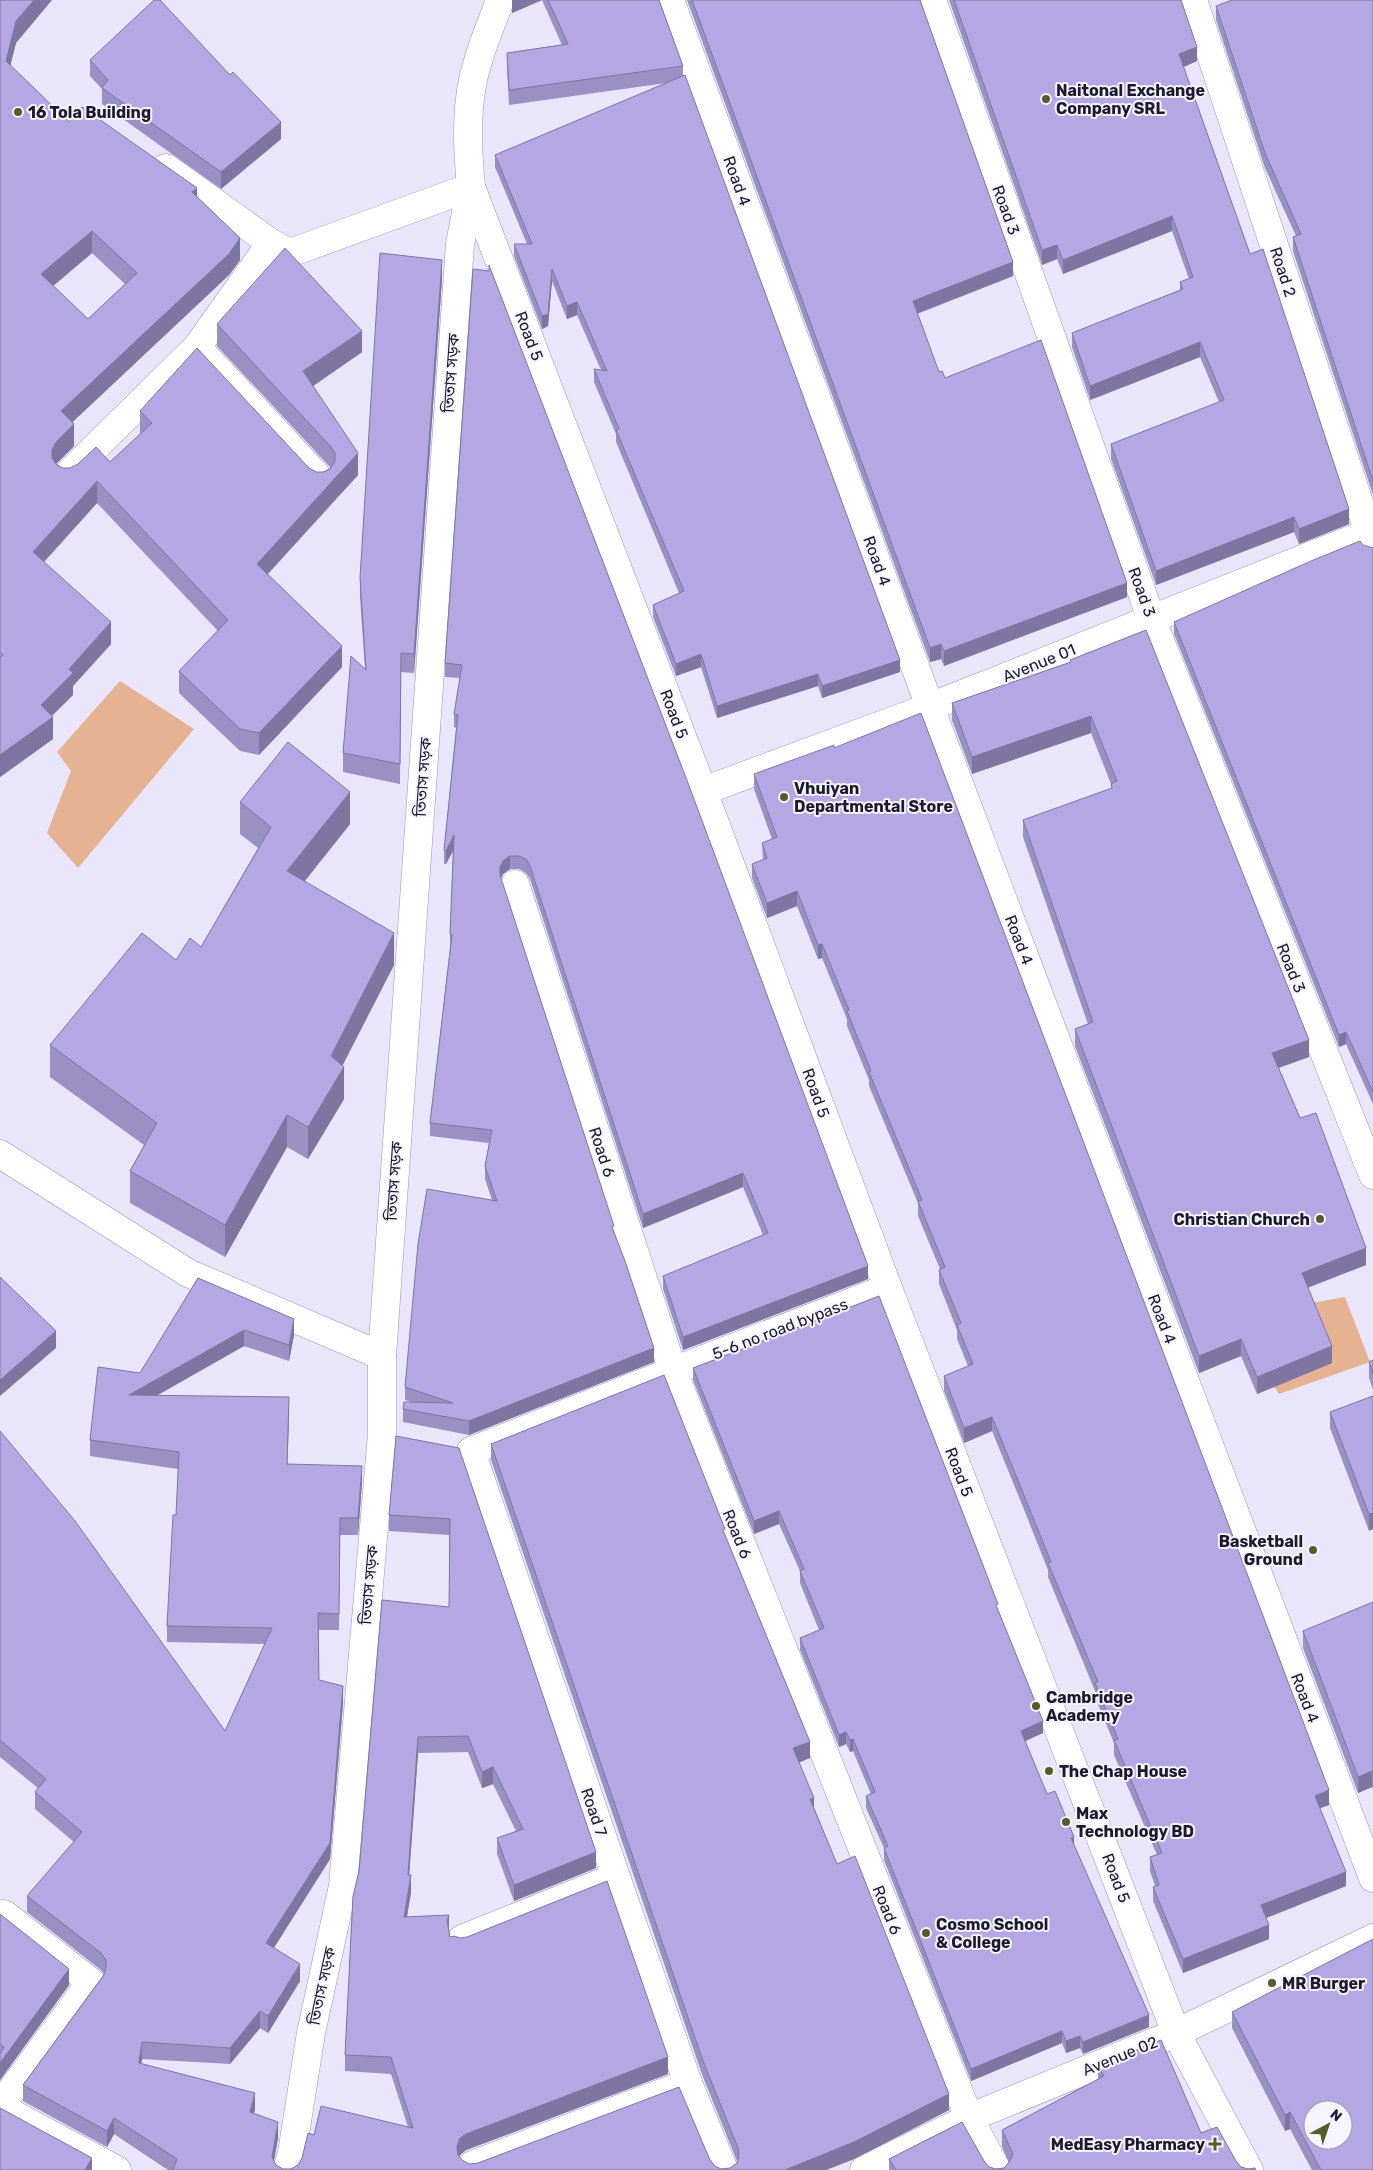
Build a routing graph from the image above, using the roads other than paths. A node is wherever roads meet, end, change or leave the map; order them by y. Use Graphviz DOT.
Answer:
graph roads {
  1 [pos="500,0"];
  2 [pos="670,0"];
  3 [pos="932,0"];
  4 [pos="1193,0"];
  5 [pos="142,151"];
  6 [pos="471,187"];
  7 [pos="271,242"];
  8 [pos="197,347"];
  9 [pos="67,475"];
  10 [pos="320,480"];
  11 [pos="1371,536"];
  12 [pos="1151,618"];
  13 [pos="930,707"];
  14 [pos="703,791"];
  15 [pos="515,884"];
  16 [pos="0,1154"];
  17 [pos="1373,1175"];
  18 [pos="888,1288"];
  19 [pos="382,1356"];
  20 [pos="672,1371"];
  21 [pos="382,1434"];
  22 [pos="408,1439"];
  23 [pos="444,1446"];
  24 [pos="472,1451"];
  25 [pos="616,1877"];
  26 [pos="1373,1878"];
  27 [pos="4,1914"];
  28 [pos="1373,1938"];
  29 [pos="462,1939"];
  30 [pos="1176,2033"];
  31 [pos="688,2083"];
  32 [pos="0,2107"];
  33 [pos="969,2118"];
  34 [pos="472,2164"];
  35 [pos="117,2170"];
  36 [pos="287,2170"];
  37 [pos="724,2170"];
  38 [pos="864,2170"];
  39 [pos="997,2170"];
  40 [pos="1249,2170"];
  1 -- 6 [label="street, Road 5"];
  2 -- 13 [label="street, Road 4"];
  3 -- 12 [label="street, Road 3"];
  4 -- 11 [label="street, Road 2"];
  5 -- 7 [label="street"];
  6 -- 7 [label="street"];
  6 -- 14 [label="street, Road 5"];
  6 -- 19 [label="street, তিতাস সড়ক"];
  7 -- 8 [label="street"];
  8 -- 9 [label="street"];
  8 -- 10 [label="street"];
  11 -- 12 [label="street, Avenue 01"];
  12 -- 13 [label="street, Avenue 01"];
  12 -- 17 [label="street, Road 3"];
  13 -- 14 [label="street, Avenue 01"];
  13 -- 26 [label="street, Road 4"];
  14 -- 18 [label="street, Road 5"];
  15 -- 20 [label="street, Road 6"];
  16 -- 19 [label="street"];
  18 -- 20 [label="street, 5-6 no road bypass"];
  18 -- 30 [label="street, Road 5"];
  19 -- 21 [label="street, তিতাস সড়ক"];
  20 -- 24 [label="street, 5-6 no road bypass"];
  20 -- 33 [label="street, Road 6"];
  21 -- 22 [label="street"];
  21 -- 36 [label="street, তিতাস সড়ক"];
  23 -- 24 [label="street"];
  24 -- 25 [label="street, Road 7"];
  25 -- 29 [label="street"];
  25 -- 31 [label="street, Road 7"];
  27 -- 32 [label="street"];
  28 -- 30 [label="street, Avenue 02"];
  30 -- 33 [label="street, Avenue 02"];
  30 -- 40 [label="street, Road 5"];
  31 -- 34 [label="street"];
  31 -- 37 [label="street, Road 7"];
  32 -- 35 [label="street"];
  33 -- 38 [label="street, Avenue 02"];
  33 -- 39 [label="street, Road 6"];
}
